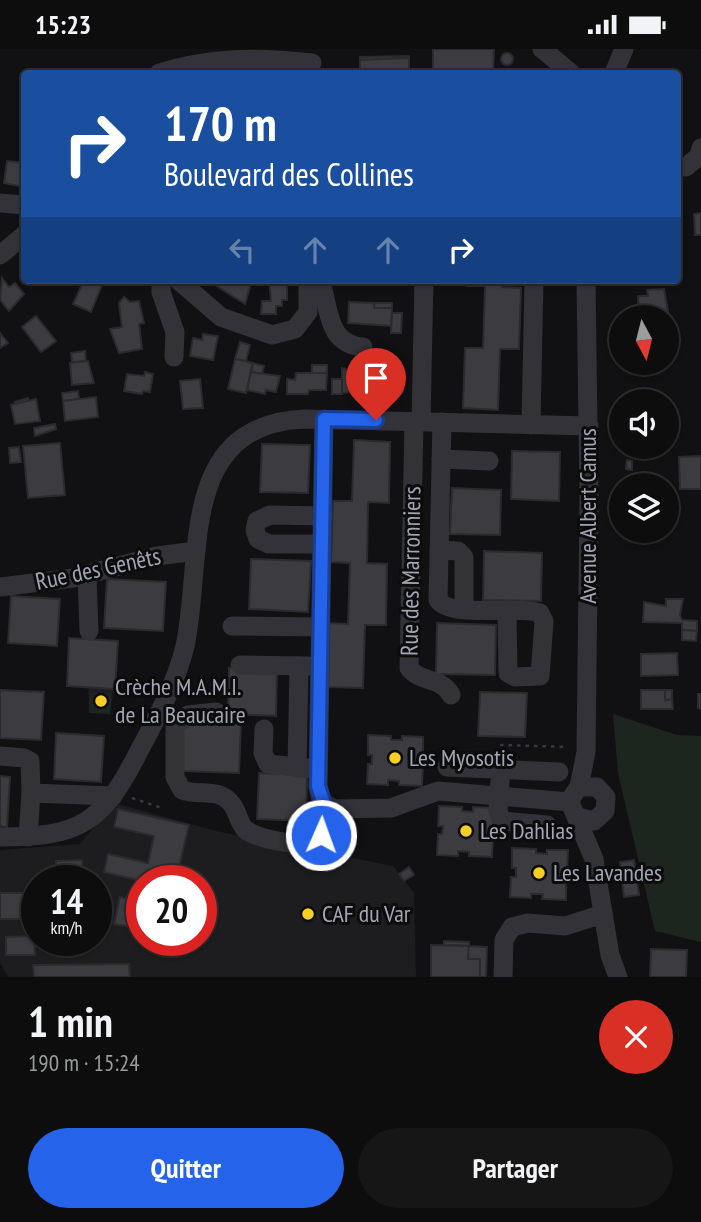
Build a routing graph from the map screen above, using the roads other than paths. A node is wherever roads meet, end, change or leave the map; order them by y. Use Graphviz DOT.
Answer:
graph roads {
  1 [pos="541,49"];
  2 [pos="624,49"];
  3 [pos="312,62"];
  4 [pos="169,70"];
  5 [pos="568,70"];
  6 [pos="615,70"];
  7 [pos="701,148"];
  8 [pos="688,167"];
  9 [pos="0,203"];
  10 [pos="21,205"];
  11 [pos="21,238"];
  12 [pos="0,255"];
  13 [pos="161,284"];
  14 [pos="183,284"];
  15 [pos="309,284"];
  16 [pos="321,284"];
  17 [pos="424,284"];
  18 [pos="534,284"];
  19 [pos="586,284"];
  20 [pos="363,347"];
  21 [pos="174,357"];
  22 [pos="324,419"];
  23 [pos="418,421"];
  24 [pos="442,422"];
  25 [pos="531,425"];
  26 [pos="589,426"];
  27 [pos="441,459"];
  28 [pos="489,461"];
  29 [pos="323,516"];
  30 [pos="323,544"];
  31 [pos="439,549"];
  32 [pos="196,551"];
  33 [pos="87,576"];
  34 [pos="0,587"];
  35 [pos="464,609"];
  36 [pos="507,610"];
  37 [pos="232,626"];
  38 [pos="321,627"];
  39 [pos="89,631"];
  40 [pos="240,665"];
  41 [pos="299,666"];
  42 [pos="320,667"];
  43 [pos="451,695"];
  44 [pos="216,712"];
  45 [pos="264,729"];
  46 [pos="0,756"];
  47 [pos="447,767"];
  48 [pos="297,768"];
  49 [pos="319,769"];
  50 [pos="500,769"];
  51 [pos="559,772"];
  52 [pos="115,792"];
  53 [pos="31,793"];
  54 [pos="500,794"];
  55 [pos="581,798"];
  56 [pos="324,804"];
  57 [pos="601,816"];
  58 [pos="547,825"];
  59 [pos="0,837"];
  60 [pos="28,837"];
  61 [pos="594,859"];
  62 [pos="603,914"];
  63 [pos="610,955"];
  64 [pos="503,977"];
  65 [pos="608,977"];
  66 [pos="618,977"];
  1 -- 5 [label="street"];
  2 -- 6 [label="street"];
  3 -- 4 [label="street"];
  7 -- 8 [label="street"];
  9 -- 10 [label="street"];
  11 -- 12 [label="street"];
  13 -- 21 [label="street"];
  14 -- 15 [label="street"];
  16 -- 20 [label="street"];
  17 -- 23 [label="street"];
  18 -- 25 [label="street"];
  19 -- 26 [label="street, Avenue Albert Camus"];
  22 -- 23 [label="street"];
  22 -- 29 [label="street"];
  22 -- 32 [label="street"];
  23 -- 24 [label="street"];
  23 -- 43 [label="street, Rue des Marronniers"];
  24 -- 25 [label="street"];
  24 -- 27 [label="street"];
  25 -- 26 [label="street"];
  26 -- 55 [label="street, Avenue Albert Camus"];
  27 -- 28 [label="street"];
  27 -- 31 [label="street"];
  29 -- 30 [label="street"];
  29 -- 30 [label="street"];
  30 -- 38 [label="street"];
  31 -- 35 [label="street"];
  31 -- 35 [label="street"];
  32 -- 33 [label="street, Rue des Genêts"];
  32 -- 52 [label="street"];
  33 -- 34 [label="street, Rue des Genêts"];
  33 -- 39 [label="street"];
  35 -- 36 [label="street"];
  37 -- 38 [label="street"];
  38 -- 42 [label="street"];
  40 -- 41 [label="street"];
  41 -- 42 [label="street"];
  41 -- 48 [label="street"];
  42 -- 49 [label="street"];
  44 -- 56 [label="street"];
  45 -- 48 [label="street"];
  46 -- 53 [label="street"];
  47 -- 50 [label="street"];
  48 -- 49 [label="street"];
  49 -- 56 [label="street"];
  50 -- 51 [label="street"];
  50 -- 54 [label="street"];
  52 -- 53 [label="street"];
  52 -- 60 [label="street"];
  53 -- 60 [label="street"];
  54 -- 55 [label="street"];
  54 -- 56 [label="street"];
  54 -- 58 [label="street"];
  55 -- 57 [label="street"];
  55 -- 57 [label="street, Avenue Albert Camus"];
  55 -- 61 [label="street, Avenue Albert Camus"];
  57 -- 61 [label="street, Avenue Albert Camus"];
  59 -- 60 [label="street"];
  61 -- 62 [label="street, Avenue Albert Camus"];
  62 -- 63 [label="street, Avenue Albert Camus"];
  62 -- 64 [label="street"];
  63 -- 65 [label="street, Avenue Albert Camus"];
  63 -- 66 [label="street, Avenue Albert Camus"];
}
